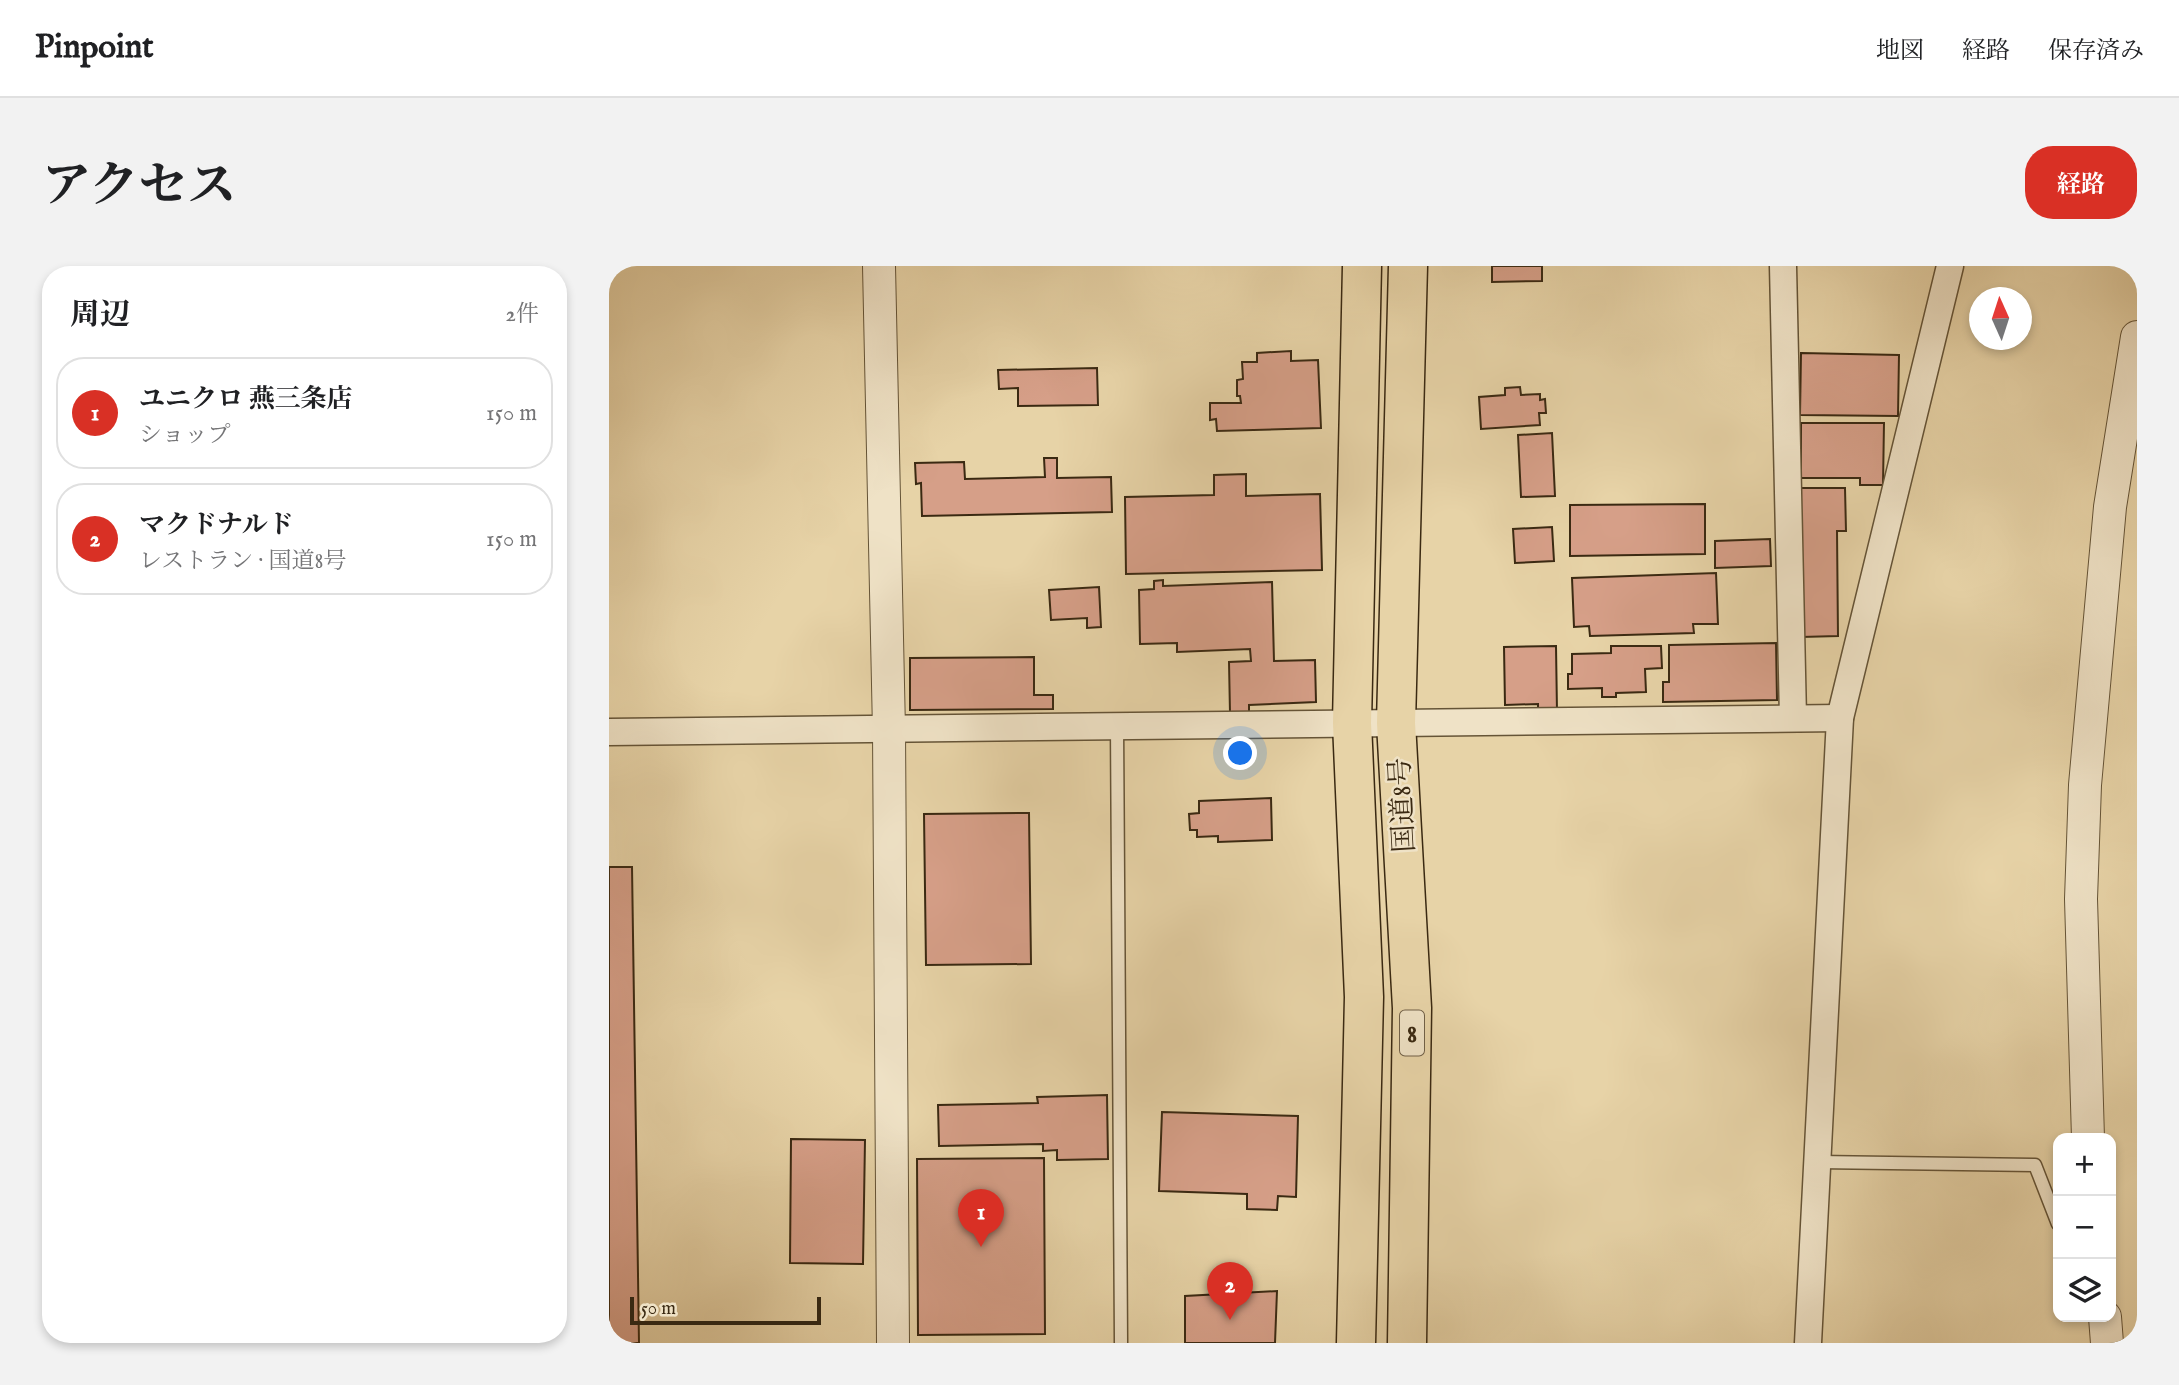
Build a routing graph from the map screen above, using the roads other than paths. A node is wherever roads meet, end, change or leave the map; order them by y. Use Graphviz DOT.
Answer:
graph roads {
  1 [pos="879,266"];
  2 [pos="1361,266"];
  3 [pos="1408,266"];
  4 [pos="1783,266"];
  5 [pos="1950,266"];
  6 [pos="2137,337"];
  7 [pos="1793,718"];
  8 [pos="1840,718"];
  9 [pos="1352,723"];
  10 [pos="1397,723"];
  11 [pos="1117,726"];
  12 [pos="889,730"];
  13 [pos="609,732"];
  14 [pos="2088,1133"];
  15 [pos="1818,1162"];
  16 [pos="2053,1211"];
  17 [pos="2106,1322"];
  18 [pos="893,1343"];
  19 [pos="1121,1343"];
  20 [pos="1356,1343"];
  21 [pos="1407,1343"];
  22 [pos="1808,1343"];
  23 [pos="2108,1343"];
  1 -- 12 [label="street"];
  2 -- 9 [label="highway, 国道8号 / 8"];
  3 -- 10 [label="highway, 国道8号 / 8"];
  4 -- 7 [label="street"];
  5 -- 8 [label="street"];
  6 -- 14 [label="street"];
  7 -- 8 [label="street"];
  7 -- 10 [label="street"];
  8 -- 15 [label="street"];
  9 -- 10 [label="street"];
  9 -- 11 [label="street"];
  9 -- 20 [label="highway, 国道8号 / 8"];
  10 -- 21 [label="highway, 国道8号 / 8"];
  11 -- 12 [label="street"];
  11 -- 19 [label="lane"];
  12 -- 13 [label="street"];
  12 -- 18 [label="street"];
  15 -- 16 [label="lane"];
  15 -- 22 [label="street"];
  17 -- 23 [label="street"];
}
